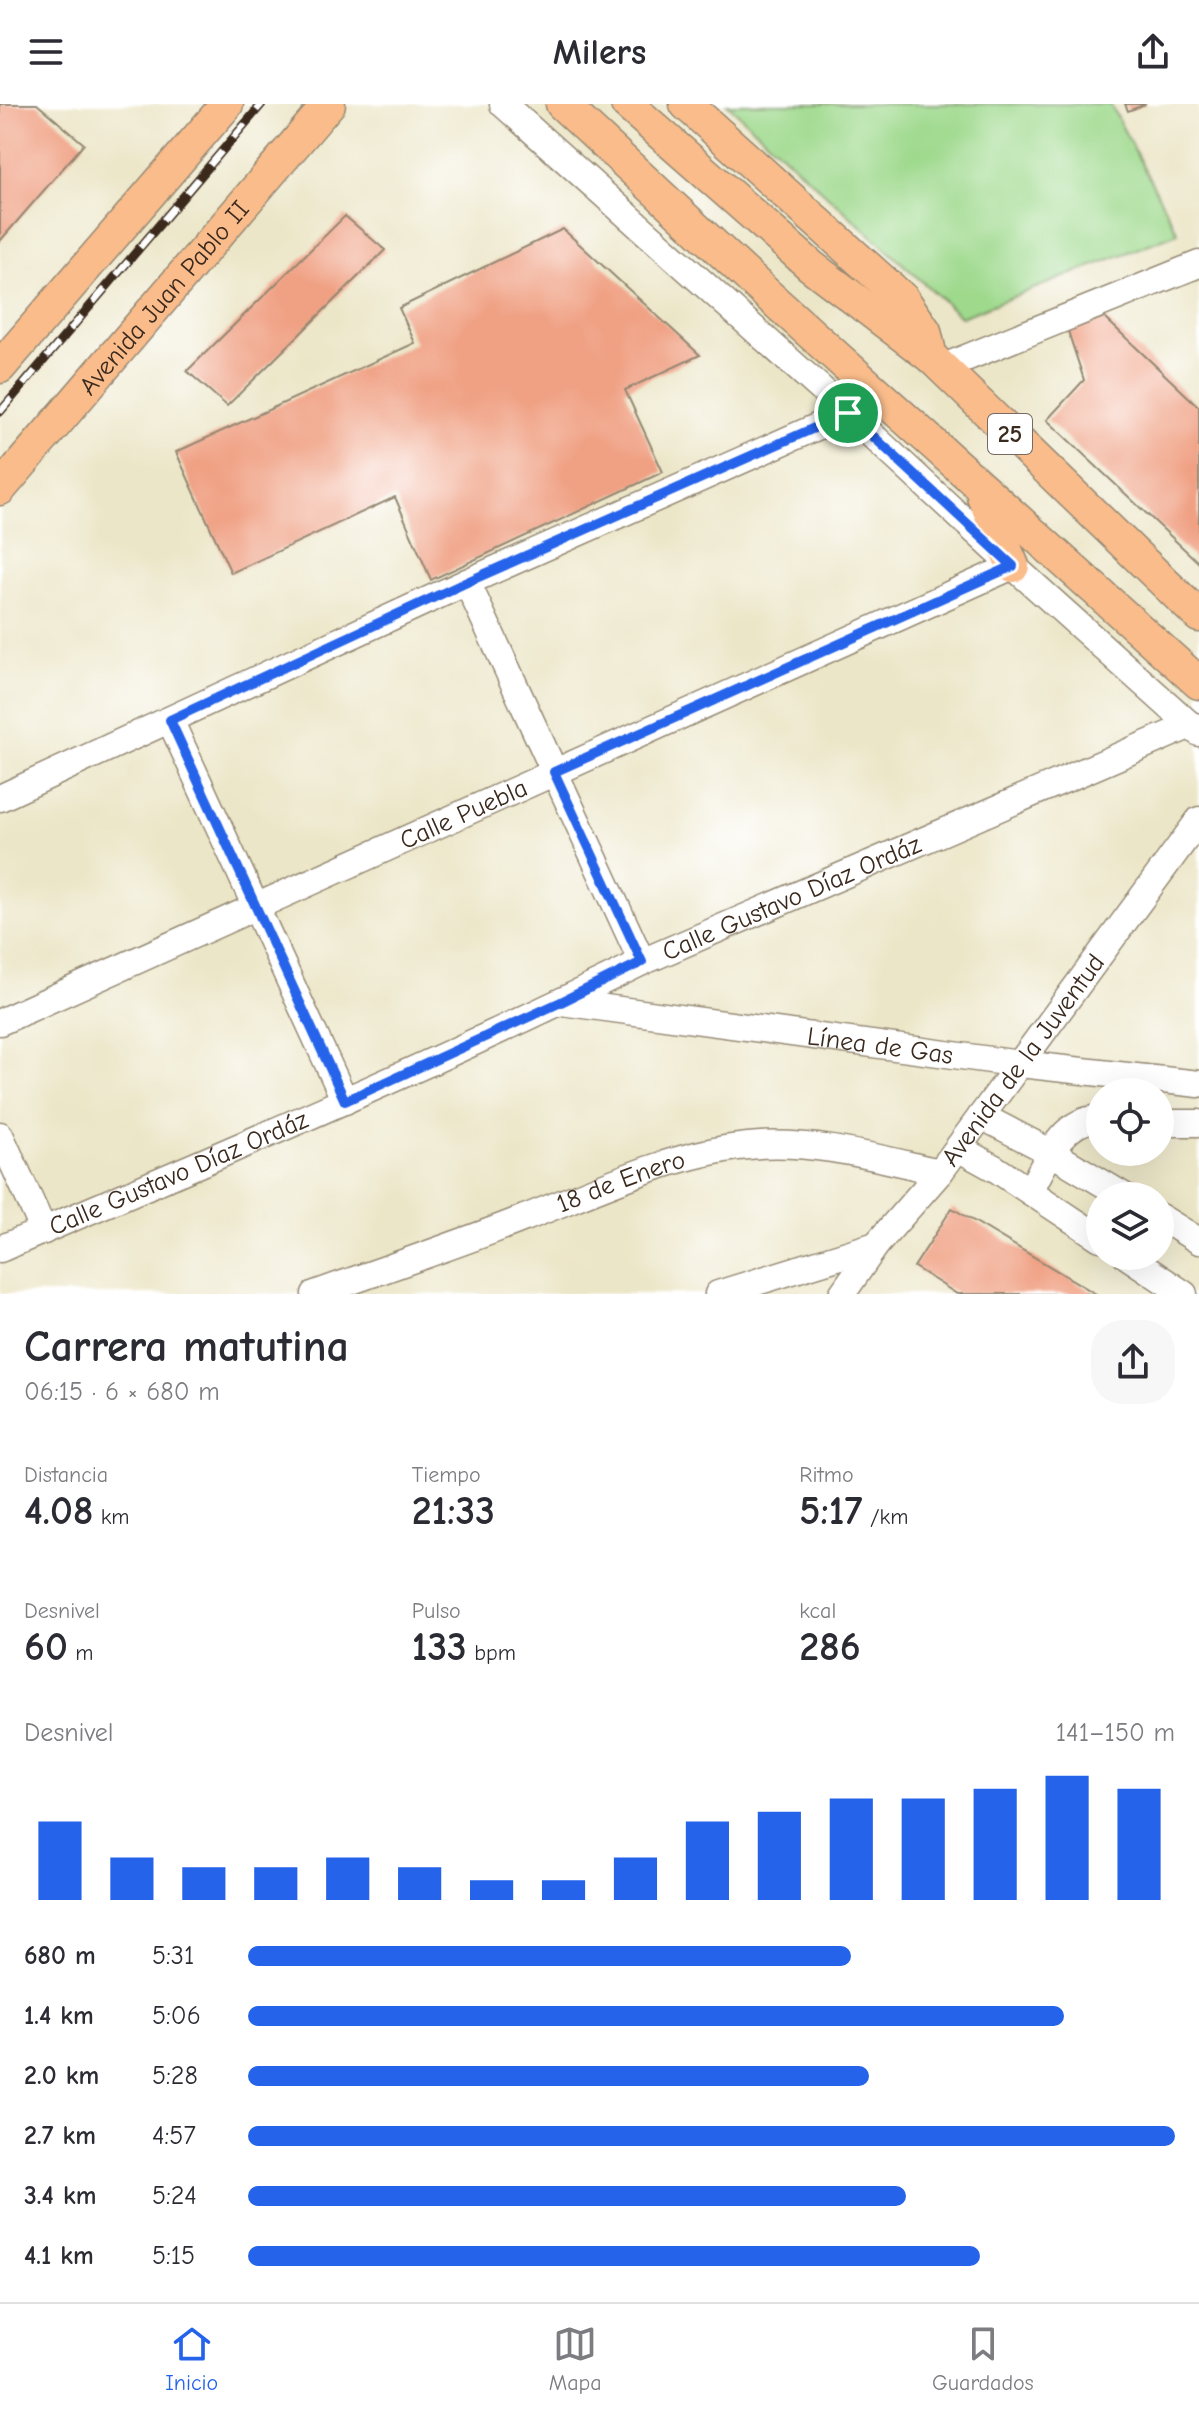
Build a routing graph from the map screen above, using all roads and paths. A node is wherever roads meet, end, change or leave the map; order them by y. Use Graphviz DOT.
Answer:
graph roads {
  1 [pos="227,104"];
  2 [pos="329,104"];
  3 [pos="503,104"];
  4 [pos="562,104"];
  5 [pos="627,104"];
  6 [pos="686,104"];
  7 [pos="1199,264"];
  8 [pos="936,363"];
  9 [pos="0,367"];
  10 [pos="848,413"];
  11 [pos="978,486"];
  12 [pos="0,489"];
  13 [pos="1013,566"];
  14 [pos="467,582"];
  15 [pos="1199,616"];
  16 [pos="1199,683"];
  17 [pos="170,720"];
  18 [pos="1196,728"];
  19 [pos="554,772"];
  20 [pos="0,798"];
  21 [pos="1199,820"];
  22 [pos="255,906"];
  23 [pos="642,962"];
  24 [pos="561,1002"];
  25 [pos="0,1022"];
  26 [pos="1020,1064"];
  27 [pos="1199,1084"];
  28 [pos="345,1101"];
  29 [pos="981,1116"];
  30 [pos="1086,1121"];
  31 [pos="1174,1123"];
  32 [pos="1199,1123"];
  33 [pos="0,1135"];
  34 [pos="958,1148"];
  35 [pos="1052,1153"];
  36 [pos="940,1172"];
  37 [pos="1101,1182"];
  38 [pos="1030,1191"];
  39 [pos="1174,1226"];
  40 [pos="1086,1229"];
  41 [pos="44,1231"];
  42 [pos="1199,1241"];
  43 [pos="876,1245"];
  44 [pos="0,1249"];
  45 [pos="1148,1270"];
  46 [pos="315,1294"];
  47 [pos="718,1294"];
  48 [pos="842,1294"];
  49 [pos="1184,1294"];
  1 -- 9 [label="main road"];
  2 -- 12 [label="main road, Avenida Juan Pablo II"];
  3 -- 10 [label="street"];
  4 -- 11 [label="main road, 25"];
  5 -- 8 [label="main road, 25"];
  6 -- 8 [label="main road"];
  7 -- 8 [label="street"];
  8 -- 15 [label="main road, 25"];
  10 -- 13 [label="street"];
  10 -- 14 [label="street"];
  11 -- 13 [label="main road"];
  11 -- 16 [label="main road, 25"];
  13 -- 18 [label="street"];
  13 -- 19 [label="street, Calle Puebla"];
  14 -- 17 [label="street"];
  14 -- 19 [label="street"];
  17 -- 20 [label="street"];
  17 -- 22 [label="street"];
  18 -- 23 [label="street, Calle Gustavo Díaz Ordáz"];
  19 -- 22 [label="street, Calle Puebla"];
  19 -- 23 [label="street"];
  21 -- 26 [label="street, Avenida de la Juventud"];
  22 -- 25 [label="street, Calle Puebla"];
  22 -- 28 [label="street"];
  23 -- 24 [label="street, Calle Gustavo Díaz Ordáz"];
  24 -- 26 [label="street, Línea de Gas"];
  24 -- 28 [label="street, Calle Gustavo Díaz Ordáz"];
  26 -- 27 [label="street, Línea de Gas"];
  26 -- 29 [label="street, Avenida de la Juventud"];
  28 -- 41 [label="street, Calle Gustavo Díaz Ordáz"];
  29 -- 34 [label="street, Avenida de la Juventud"];
  29 -- 35 [label="street"];
  30 -- 35 [label="street"];
  31 -- 32 [label="street"];
  33 -- 41 [label="street"];
  34 -- 36 [label="street, Avenida de la Juventud"];
  34 -- 38 [label="street"];
  35 -- 37 [label="street"];
  35 -- 38 [label="street"];
  36 -- 43 [label="street, Avenida de la Juventud"];
  36 -- 46 [label="street, 18 de Enero"];
  38 -- 40 [label="street"];
  39 -- 42 [label="street"];
  41 -- 44 [label="street, Calle Gustavo Díaz Ordáz"];
  43 -- 47 [label="street"];
  43 -- 48 [label="street, Avenida de la Juventud"];
  45 -- 49 [label="street"];
}
